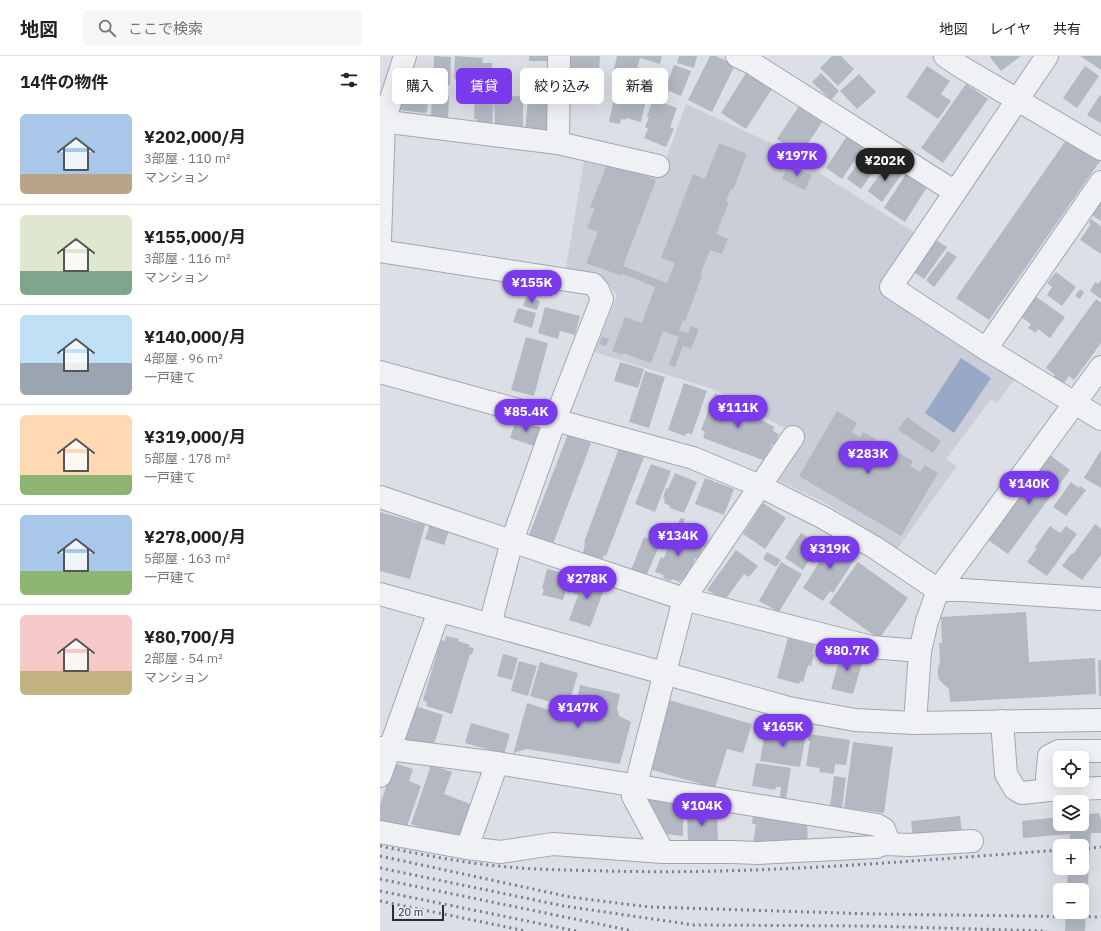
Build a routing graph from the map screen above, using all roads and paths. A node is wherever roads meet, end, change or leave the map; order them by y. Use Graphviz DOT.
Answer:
graph roads {
  1 [pos="404,56"];
  2 [pos="559,56"];
  3 [pos="737,56"];
  4 [pos="945,56"];
  5 [pos="1047,56"];
  6 [pos="1017,100"];
  7 [pos="382,121"];
  8 [pos="558,143"];
  9 [pos="1101,149"];
  10 [pos="658,166"];
  11 [pos="1101,182"];
  12 [pos="955,192"];
  13 [pos="380,240"];
  14 [pos="380,251"];
  15 [pos="986,349"];
  16 [pos="1101,367"];
  17 [pos="380,372"];
  18 [pos="1076,403"];
  19 [pos="1101,419"];
  20 [pos="555,420"];
  21 [pos="793,437"];
  22 [pos="760,486"];
  23 [pos="380,498"];
  24 [pos="512,541"];
  25 [pos="938,590"];
  26 [pos="380,594"];
  27 [pos="1100,598"];
  28 [pos="684,599"];
  29 [pos="439,611"];
  30 [pos="490,625"];
  31 [pos="920,651"];
  32 [pos="665,674"];
  33 [pos="1101,720"];
  34 [pos="1002,721"];
  35 [pos="915,723"];
  36 [pos="385,749"];
  37 [pos="1101,751"];
  38 [pos="497,763"];
  39 [pos="380,776"];
  40 [pos="636,785"];
  41 [pos="1101,788"];
  42 [pos="1050,790"];
  43 [pos="380,832"];
  44 [pos="972,841"];
  45 [pos="884,844"];
  46 [pos="467,848"];
  47 [pos="663,852"];
  1 -- 7 [label="street"];
  2 -- 8 [label="street"];
  3 -- 12 [label="street"];
  4 -- 6 [label="street"];
  5 -- 6 [label="street"];
  6 -- 9 [label="street"];
  6 -- 12 [label="street"];
  7 -- 8 [label="street"];
  7 -- 13 [label="street"];
  8 -- 10 [label="street"];
  11 -- 15 [label="street"];
  12 -- 15 [label="street"];
  14 -- 20 [label="street"];
  15 -- 18 [label="street"];
  16 -- 18 [label="street"];
  17 -- 20 [label="street"];
  18 -- 19 [label="street"];
  18 -- 25 [label="street"];
  20 -- 22 [label="street"];
  20 -- 24 [label="street"];
  21 -- 22 [label="street"];
  22 -- 25 [label="street"];
  22 -- 28 [label="street"];
  23 -- 24 [label="street"];
  24 -- 28 [label="street"];
  24 -- 30 [label="street"];
  25 -- 27 [label="street"];
  25 -- 31 [label="street"];
  26 -- 29 [label="street"];
  28 -- 31 [label="street"];
  28 -- 32 [label="street"];
  29 -- 30 [label="street"];
  29 -- 36 [label="street"];
  30 -- 32 [label="street"];
  31 -- 35 [label="street"];
  32 -- 35 [label="street"];
  32 -- 40 [label="street"];
  33 -- 34 [label="street"];
  34 -- 35 [label="street"];
  34 -- 42 [label="street"];
  36 -- 38 [label="street"];
  36 -- 39 [label="street"];
  37 -- 42 [label="street"];
  38 -- 40 [label="street"];
  38 -- 46 [label="street"];
  40 -- 45 [label="street"];
  40 -- 47 [label="street"];
  41 -- 42 [label="street"];
  43 -- 46 [label="street"];
  44 -- 45 [label="street"];
  45 -- 47 [label="street"];
  46 -- 47 [label="street"];
}
